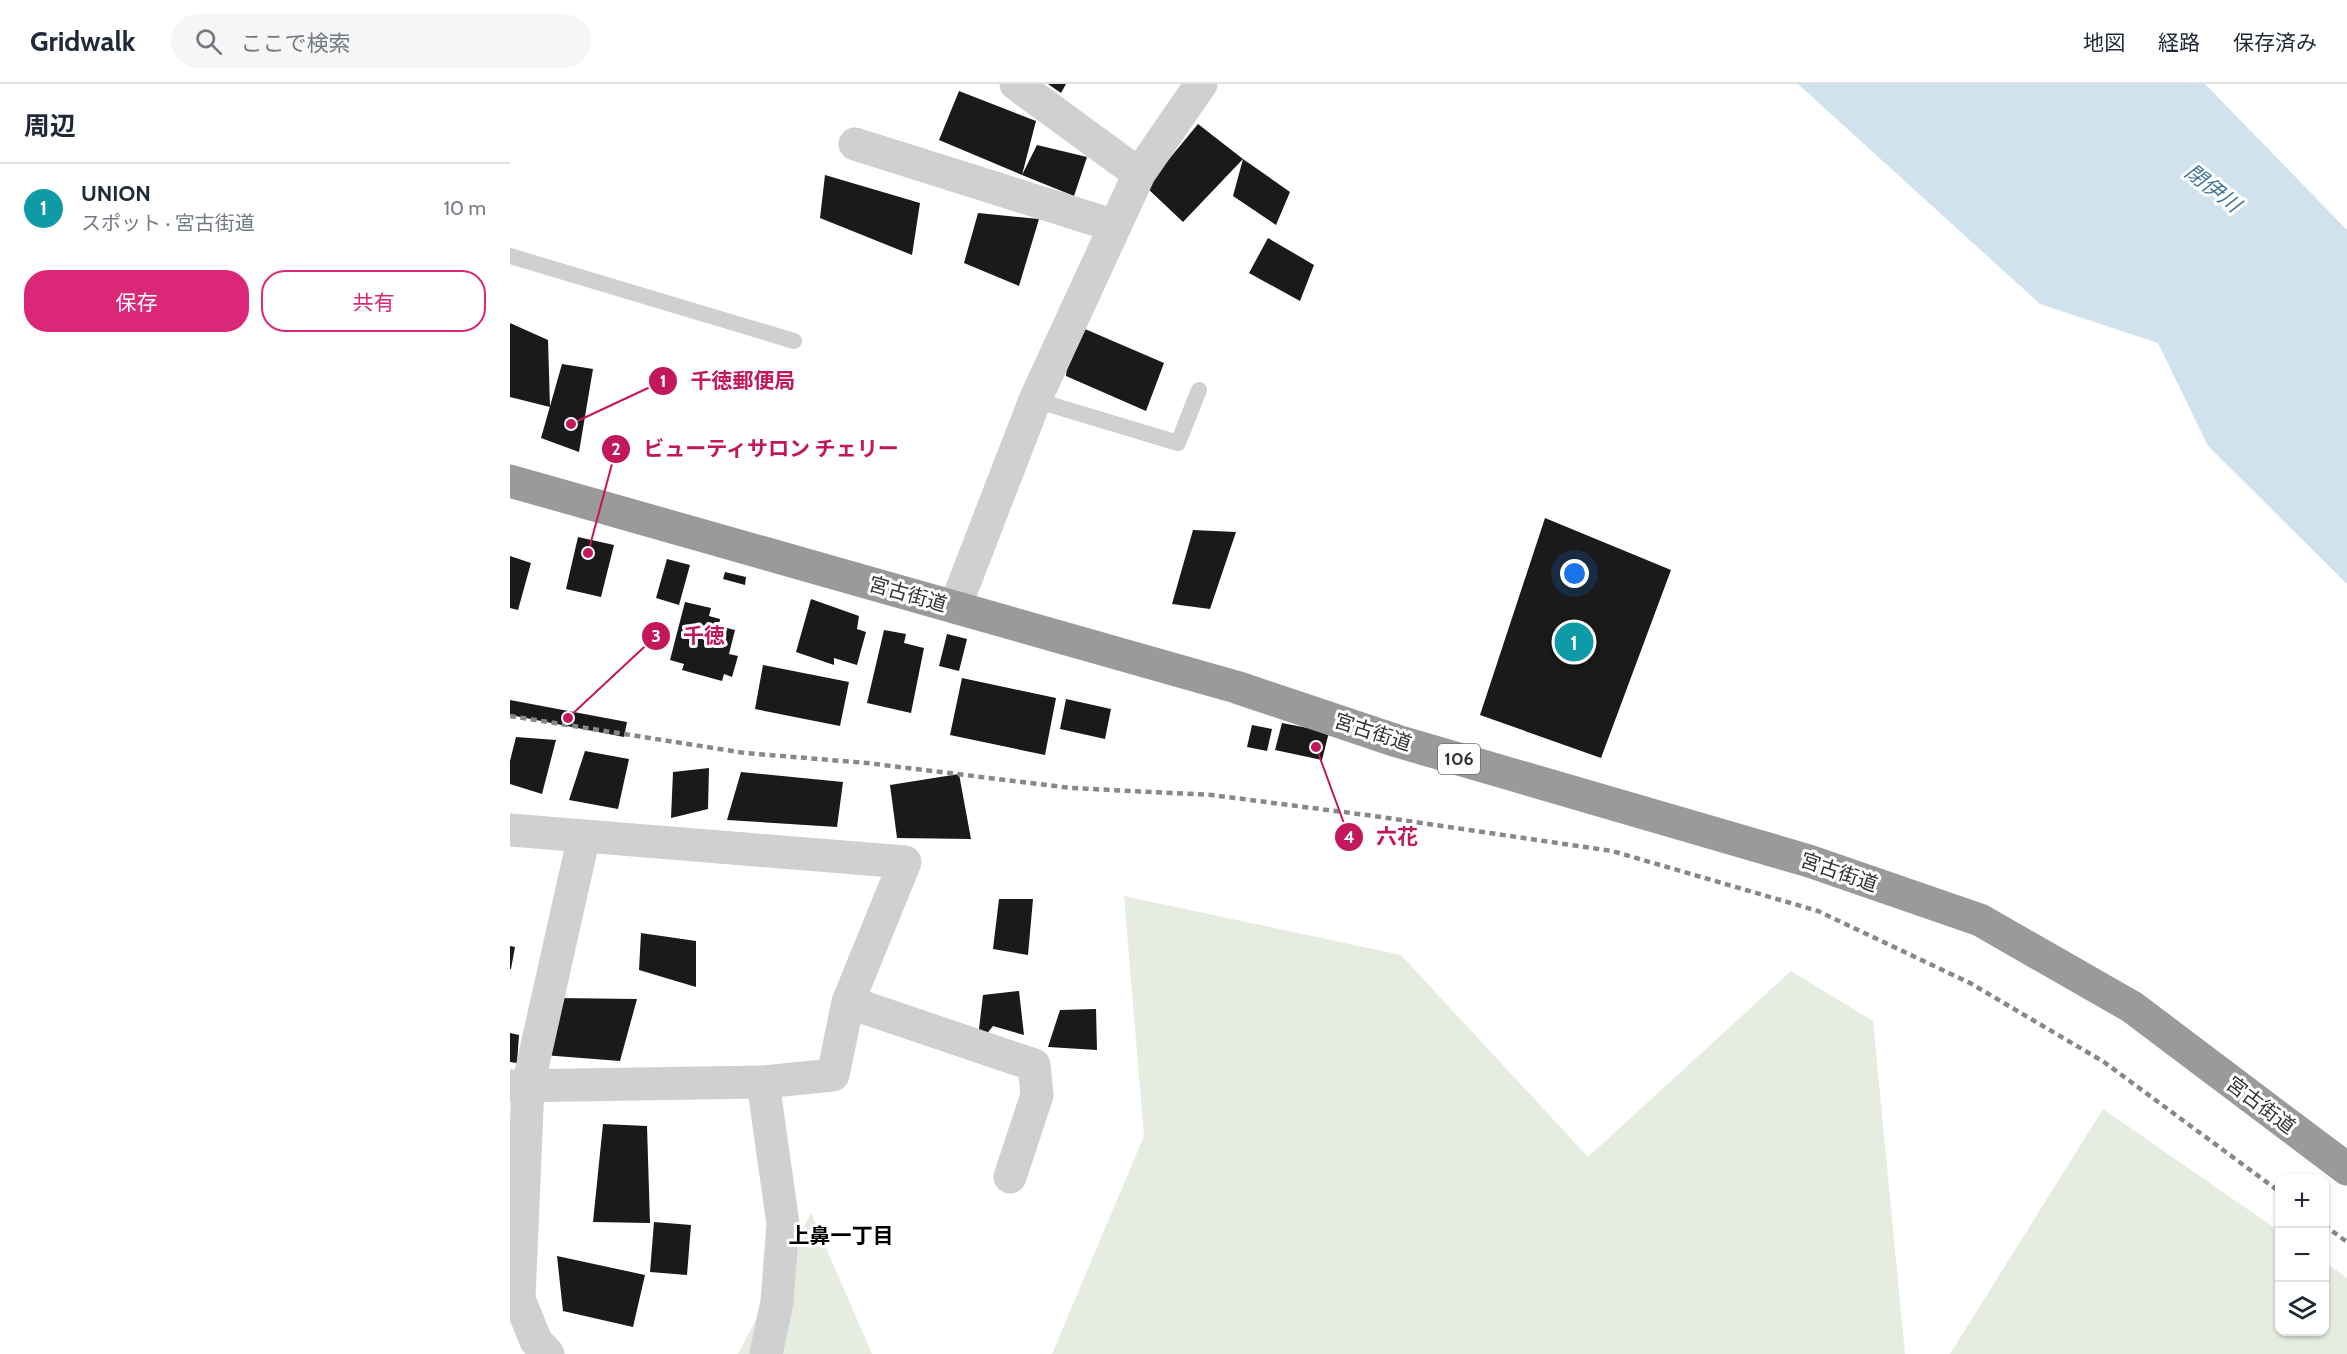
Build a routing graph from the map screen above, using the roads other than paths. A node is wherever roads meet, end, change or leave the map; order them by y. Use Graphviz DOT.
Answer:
graph roads {
  1 [pos="1016,84"];
  2 [pos="1201,84"];
  3 [pos="855,144"];
  4 [pos="1139,174"];
  5 [pos="1115,226"];
  6 [pos="510,256"];
  7 [pos="794,341"];
  8 [pos="1199,390"];
  9 [pos="1035,400"];
  10 [pos="510,481"];
  11 [pos="955,607"];
  12 [pos="510,830"];
  13 [pos="585,836"];
  14 [pos="848,1002"];
  15 [pos="763,1082"];
  16 [pos="519,1086"];
  17 [pos="2347,1169"];
  18 [pos="1010,1177"];
  19 [pos="548,1354"];
  20 [pos="766,1354"];
  1 -- 4 [label="street"];
  2 -- 4 [label="street"];
  3 -- 5 [label="street"];
  4 -- 5 [label="street"];
  5 -- 9 [label="street"];
  6 -- 7 [label="lane"];
  8 -- 9 [label="lane"];
  9 -- 11 [label="street"];
  10 -- 11 [label="highway, 宮古街道 / 106"];
  11 -- 17 [label="highway, 宮古街道 / 106"];
  12 -- 13 [label="street"];
  13 -- 14 [label="street"];
  13 -- 16 [label="street"];
  14 -- 15 [label="street"];
  14 -- 18 [label="street"];
  15 -- 16 [label="street"];
  15 -- 20 [label="street"];
  16 -- 19 [label="street"];
}
